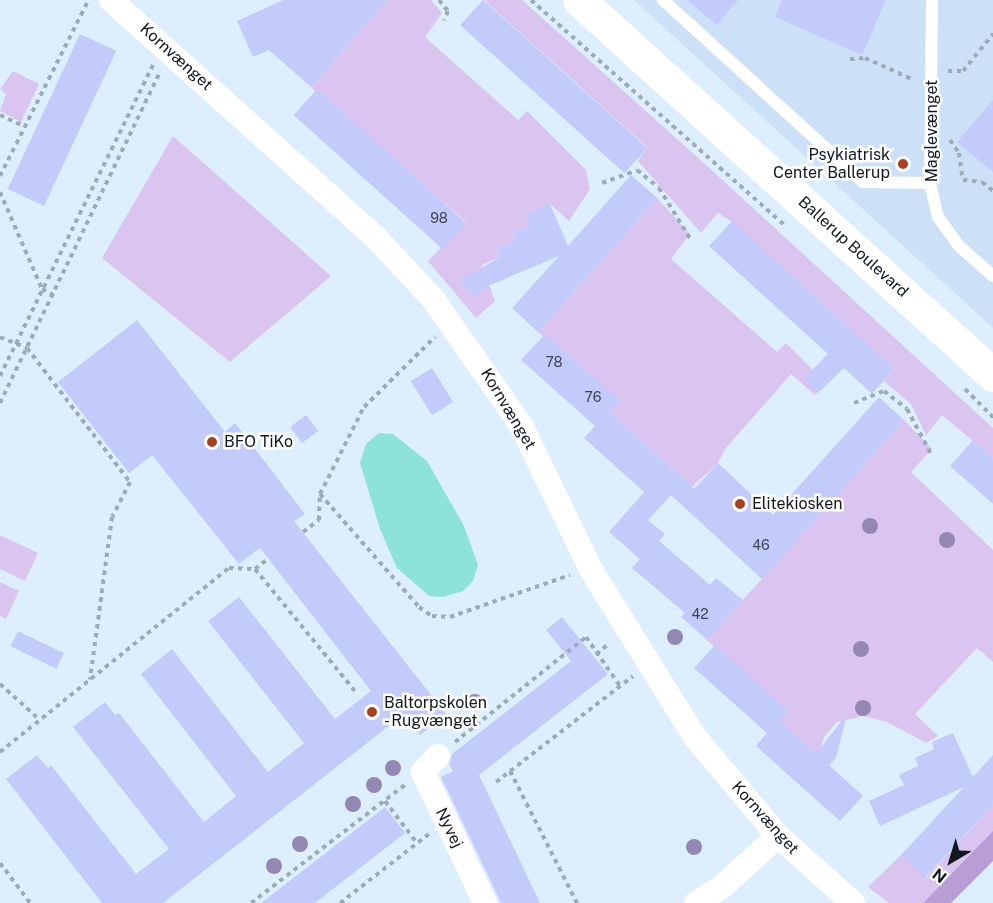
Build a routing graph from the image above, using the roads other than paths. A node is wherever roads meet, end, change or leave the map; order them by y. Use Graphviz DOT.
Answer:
graph roads {
  1 [pos="111,0"];
  2 [pos="579,0"];
  3 [pos="663,0"];
  4 [pos="932,0"];
  5 [pos="930,183"];
  6 [pos="993,276"];
  7 [pos="993,375"];
  8 [pos="430,764"];
  9 [pos="778,836"];
  10 [pos="485,903"];
  11 [pos="696,903"];
  12 [pos="853,903"];
  1 -- 9 [label="street, Kornvænget"];
  2 -- 7 [label="street, Ballerup Boulevard"];
  3 -- 5 [label="lane"];
  4 -- 5 [label="lane, Maglevænget"];
  5 -- 6 [label="lane, Maglevænget"];
  8 -- 10 [label="street, Nyvej"];
  9 -- 11 [label="street"];
  9 -- 12 [label="street, Kornvænget"];
}
